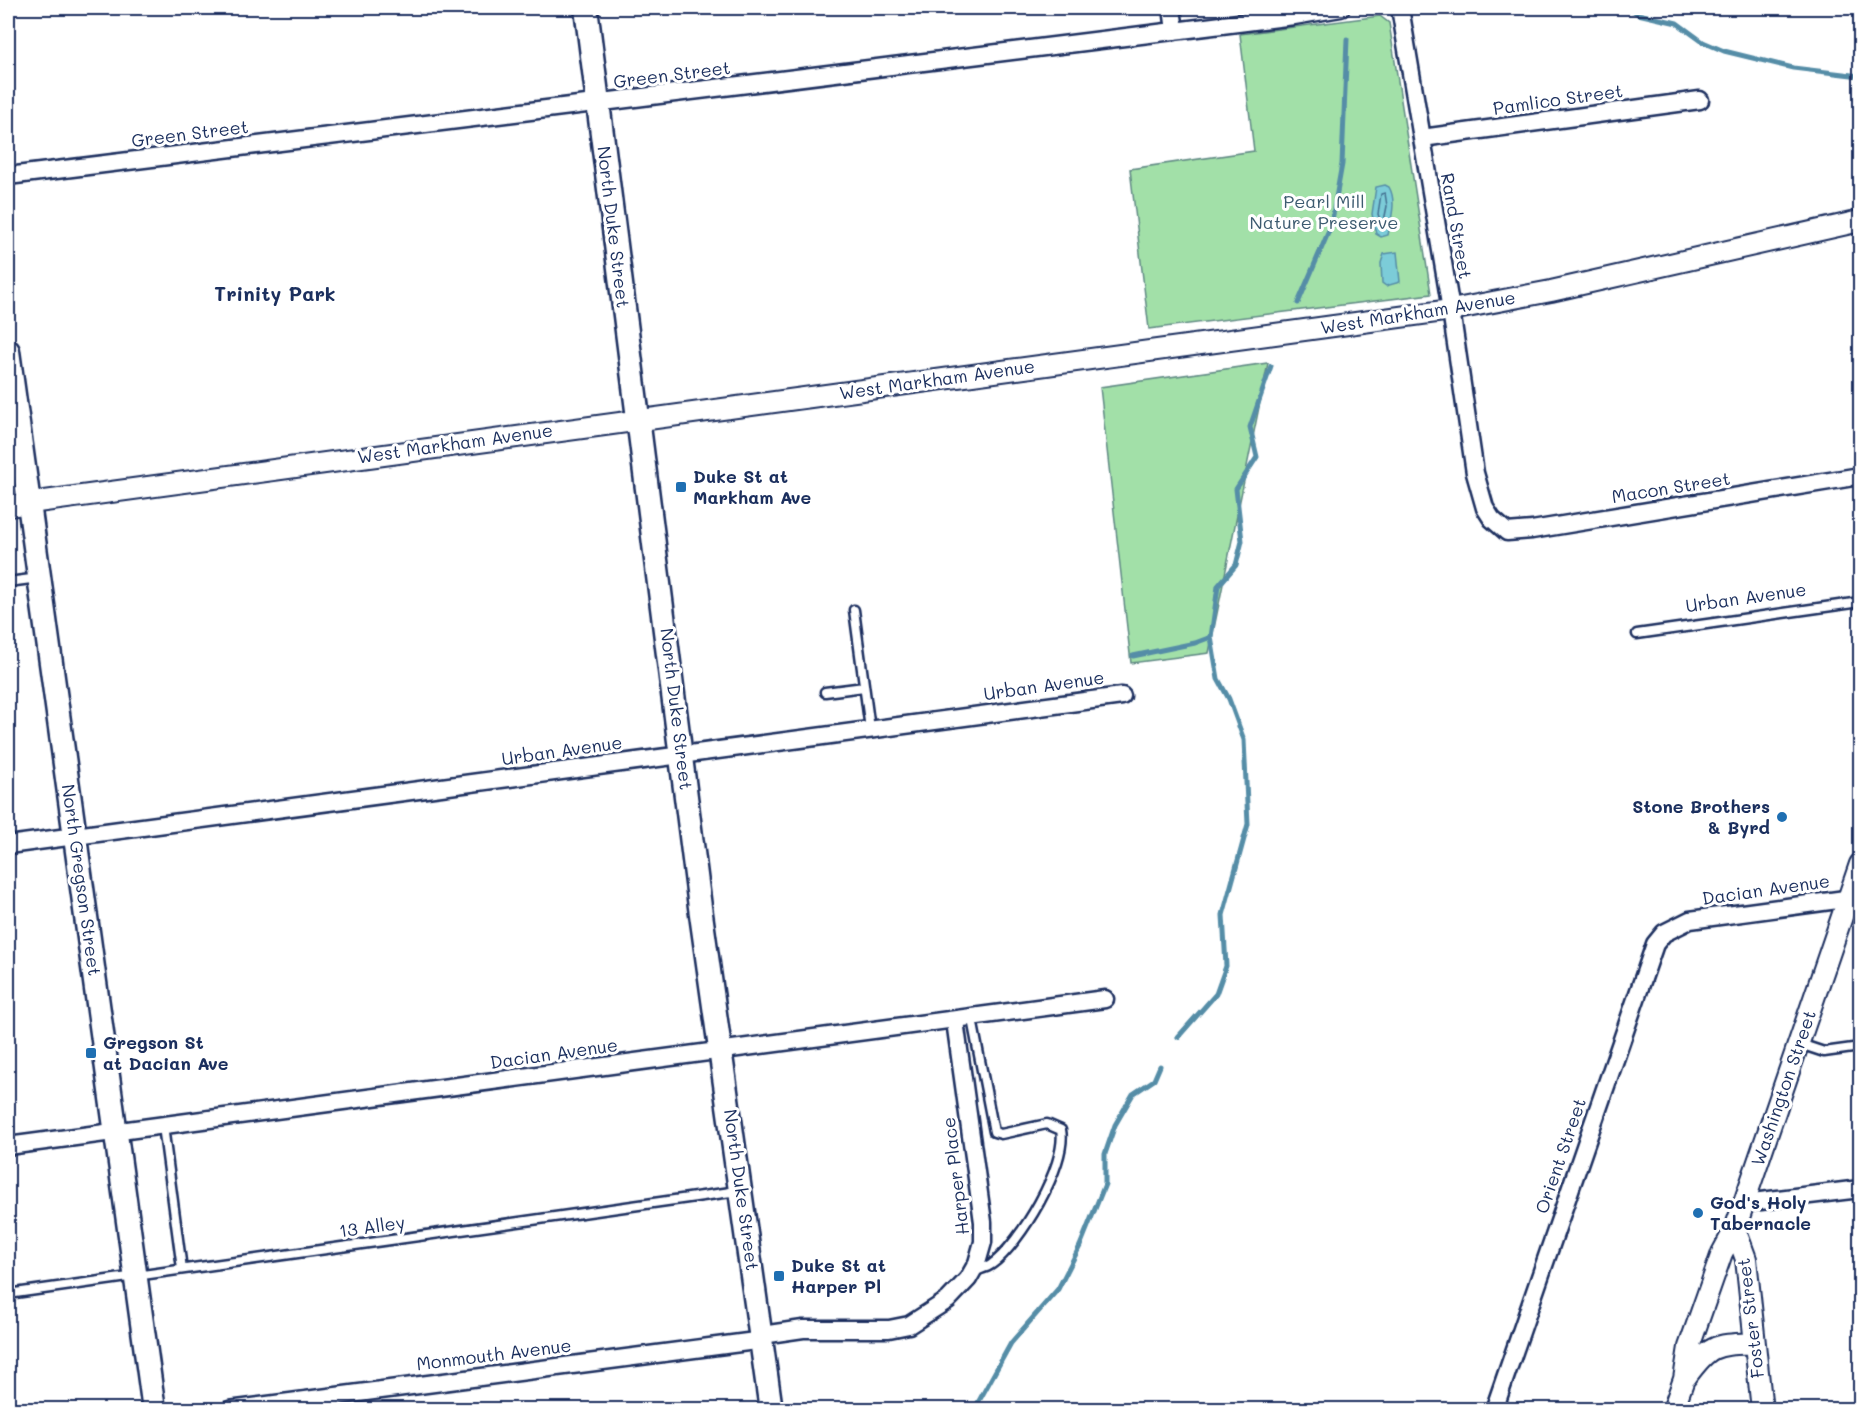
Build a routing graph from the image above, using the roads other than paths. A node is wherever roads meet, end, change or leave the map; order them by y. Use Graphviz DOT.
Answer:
graph roads {
  1 [pos="586,8"];
  2 [pos="1172,8"];
  3 [pos="1341,8"];
  4 [pos="1400,8"];
  5 [pos="1175,30"];
  6 [pos="1700,99"];
  7 [pos="597,104"];
  8 [pos="1422,138"];
  9 [pos="8,176"];
  10 [pos="1860,221"];
  11 [pos="1451,310"];
  12 [pos="8,351"];
  13 [pos="636,420"];
  14 [pos="1860,476"];
  15 [pos="18,505"];
  16 [pos="1492,519"];
  17 [pos="40,578"];
  18 [pos="8,582"];
  19 [pos="1860,602"];
  20 [pos="854,610"];
  21 [pos="1637,634"];
  22 [pos="864,687"];
  23 [pos="825,692"];
  24 [pos="1122,696"];
  25 [pos="870,729"];
  26 [pos="682,754"];
  27 [pos="75,837"];
  28 [pos="8,845"];
  29 [pos="1860,864"];
  30 [pos="1855,898"];
  31 [pos="1677,924"];
  32 [pos="1106,999"];
  33 [pos="972,1019"];
  34 [pos="955,1021"];
  35 [pos="1799,1043"];
  36 [pos="1860,1047"];
  37 [pos="721,1052"];
  38 [pos="164,1126"];
  39 [pos="117,1132"];
  40 [pos="8,1146"];
  41 [pos="1860,1189"];
  42 [pos="741,1191"];
  43 [pos="1744,1203"];
  44 [pos="1735,1229"];
  45 [pos="182,1269"];
  46 [pos="972,1273"];
  47 [pos="135,1276"];
  48 [pos="8,1294"];
  49 [pos="762,1338"];
  50 [pos="1754,1343"];
  51 [pos="1684,1379"];
  52 [pos="154,1410"];
  53 [pos="229,1410"];
  54 [pos="771,1410"];
  55 [pos="1494,1410"];
  56 [pos="1673,1410"];
  57 [pos="1762,1410"];
  1 -- 7 [label="main road, North Duke Street"];
  2 -- 5 [label="street"];
  3 -- 5 [label="street, Green Street"];
  4 -- 8 [label="street, Rand Street"];
  5 -- 7 [label="street, Green Street"];
  6 -- 8 [label="street, Pamlico Street"];
  7 -- 9 [label="street, Green Street"];
  7 -- 13 [label="main road, North Duke Street"];
  8 -- 11 [label="street, Rand Street"];
  10 -- 11 [label="street, West Markham Avenue"];
  11 -- 13 [label="street, West Markham Avenue"];
  11 -- 16 [label="street, Rand Street"];
  12 -- 15 [label="main road, North Gregson Street"];
  13 -- 15 [label="street, West Markham Avenue"];
  13 -- 26 [label="main road, North Duke Street"];
  14 -- 16 [label="street, Macon Street"];
  15 -- 17 [label="main road, North Gregson Street"];
  17 -- 18 [label="lane"];
  17 -- 27 [label="main road, North Gregson Street"];
  19 -- 21 [label="lane, Urban Avenue"];
  20 -- 22 [label="lane"];
  22 -- 23 [label="lane"];
  22 -- 25 [label="lane"];
  24 -- 25 [label="street, Urban Avenue"];
  25 -- 26 [label="street, Urban Avenue"];
  26 -- 27 [label="street, Urban Avenue"];
  26 -- 37 [label="main road, North Duke Street"];
  27 -- 28 [label="street, Urban Avenue"];
  27 -- 39 [label="main road, North Gregson Street"];
  29 -- 30 [label="street, Washington Street"];
  30 -- 31 [label="street, Dacian Avenue"];
  30 -- 35 [label="street, Washington Street"];
  31 -- 55 [label="street, Orient Street"];
  32 -- 33 [label="street, Dacian Avenue"];
  33 -- 34 [label="street, Dacian Avenue"];
  33 -- 46 [label="lane"];
  34 -- 37 [label="street, Dacian Avenue"];
  34 -- 46 [label="street, Harper Place"];
  35 -- 36 [label="lane"];
  35 -- 43 [label="street, Washington Street"];
  37 -- 38 [label="street, Dacian Avenue"];
  37 -- 42 [label="main road, North Duke Street"];
  38 -- 39 [label="street, Dacian Avenue"];
  38 -- 45 [label="lane"];
  39 -- 40 [label="street, Dacian Avenue"];
  39 -- 47 [label="main road, North Gregson Street"];
  41 -- 43 [label="street"];
  42 -- 45 [label="lane, 13 Alley"];
  42 -- 49 [label="main road, North Duke Street"];
  43 -- 44 [label="street, Washington Street"];
  44 -- 50 [label="street, Foster Street"];
  44 -- 51 [label="street, Washington Street"];
  45 -- 47 [label="lane, 13 Alley"];
  46 -- 49 [label="street, Harper Place"];
  47 -- 48 [label="lane, 13 Alley"];
  47 -- 52 [label="main road, North Gregson Street"];
  49 -- 53 [label="street, Monmouth Avenue"];
  49 -- 54 [label="main road, North Duke Street"];
  50 -- 51 [label="street, Washington Street"];
  50 -- 57 [label="street, Foster Street"];
  51 -- 56 [label="street, Washington Street"];
}
